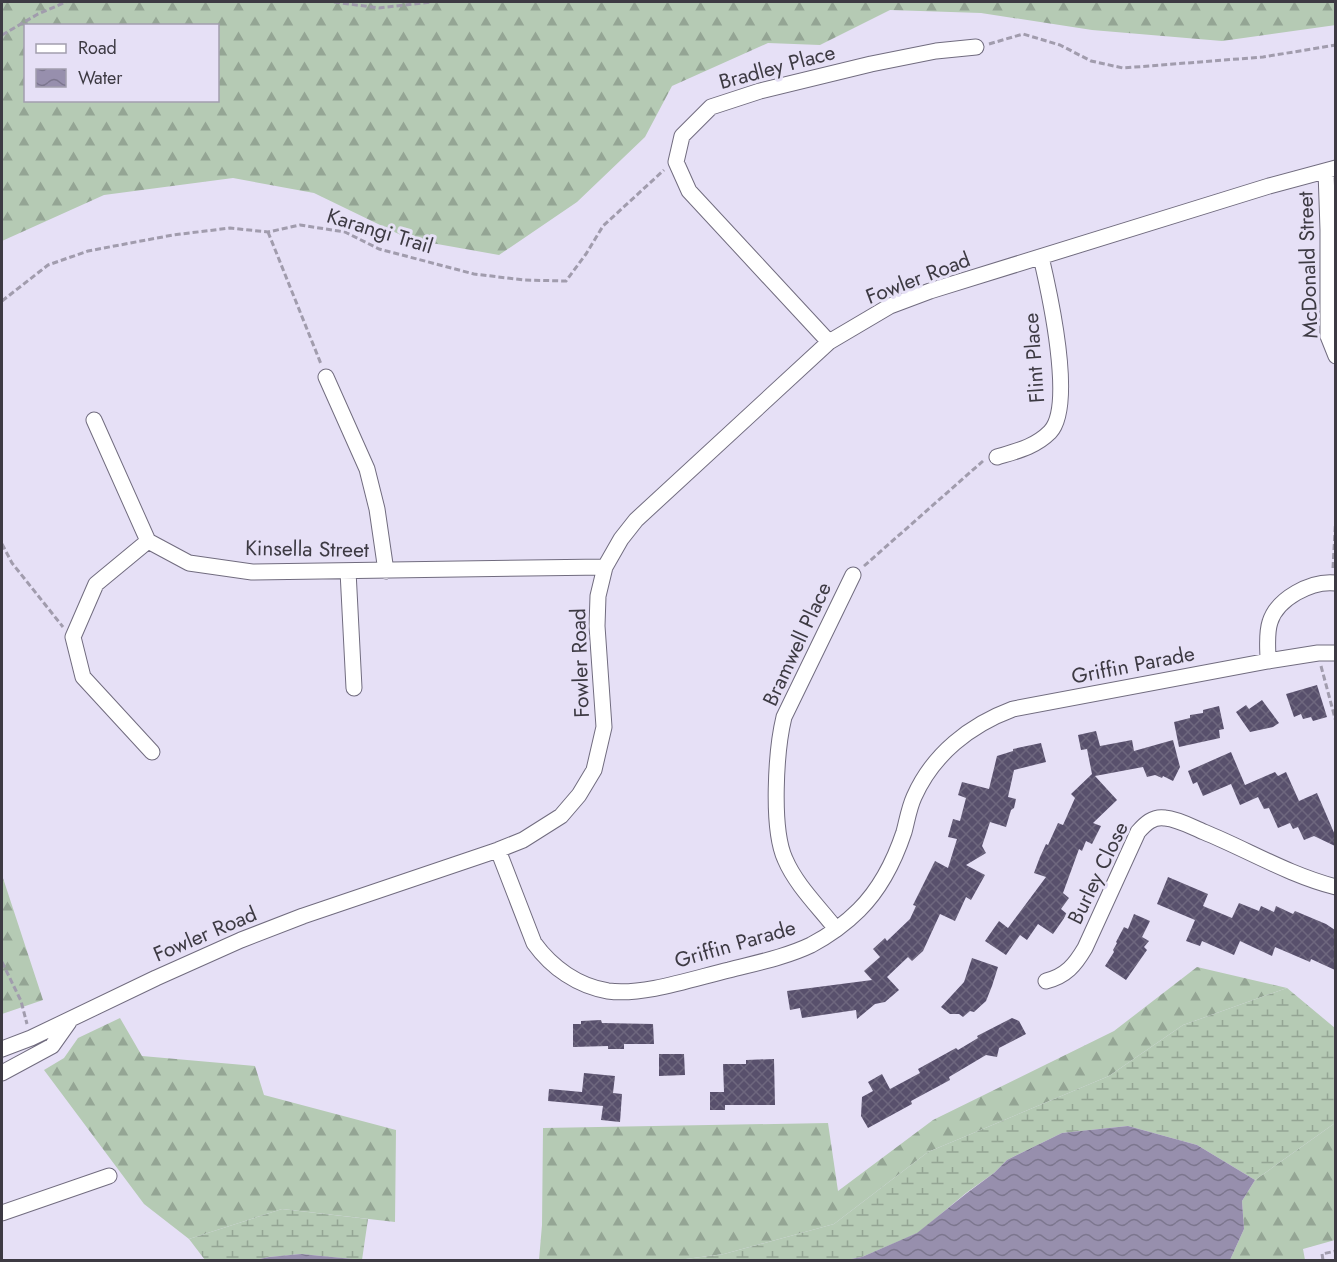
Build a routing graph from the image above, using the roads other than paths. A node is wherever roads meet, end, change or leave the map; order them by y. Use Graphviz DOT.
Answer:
graph roads {
  1 [pos="976,47"];
  2 [pos="1331,169"];
  3 [pos="1041,257"];
  4 [pos="829,342"];
  5 [pos="1335,356"];
  6 [pos="326,377"];
  7 [pos="94,420"];
  8 [pos="997,457"];
  9 [pos="148,541"];
  10 [pos="604,567"];
  11 [pos="348,571"];
  12 [pos="386,571"];
  13 [pos="853,575"];
  14 [pos="1334,582"];
  15 [pos="1335,653"];
  16 [pos="1268,661"];
  17 [pos="354,688"];
  18 [pos="153,752"];
  19 [pos="498,850"];
  20 [pos="1335,886"];
  21 [pos="836,929"];
  22 [pos="1046,981"];
  23 [pos="70,1020"];
  24 [pos="2,1049"];
  25 [pos="2,1073"];
  26 [pos="109,1176"];
  27 [pos="2,1213"];
  1 -- 4 [label="street, Bradley Place"];
  2 -- 3 [label="street, Fowler Road"];
  2 -- 5 [label="street, McDonald Street"];
  3 -- 4 [label="street, Fowler Road"];
  3 -- 8 [label="street, Flint Place"];
  4 -- 10 [label="street, Fowler Road"];
  6 -- 12 [label="street"];
  7 -- 9 [label="street"];
  9 -- 11 [label="street, Kinsella Street"];
  9 -- 18 [label="street"];
  10 -- 12 [label="street, Kinsella Street"];
  10 -- 19 [label="street, Fowler Road"];
  11 -- 12 [label="street, Kinsella Street"];
  11 -- 17 [label="street"];
  13 -- 21 [label="street, Bramwell Place"];
  14 -- 16 [label="street"];
  15 -- 16 [label="street, Griffin Parade"];
  16 -- 21 [label="street, Griffin Parade"];
  19 -- 21 [label="street, Griffin Parade"];
  19 -- 23 [label="street, Fowler Road"];
  20 -- 22 [label="street, Burley Close"];
  23 -- 24 [label="street, Fowler Road"];
  23 -- 25 [label="street"];
  26 -- 27 [label="street"];
}
